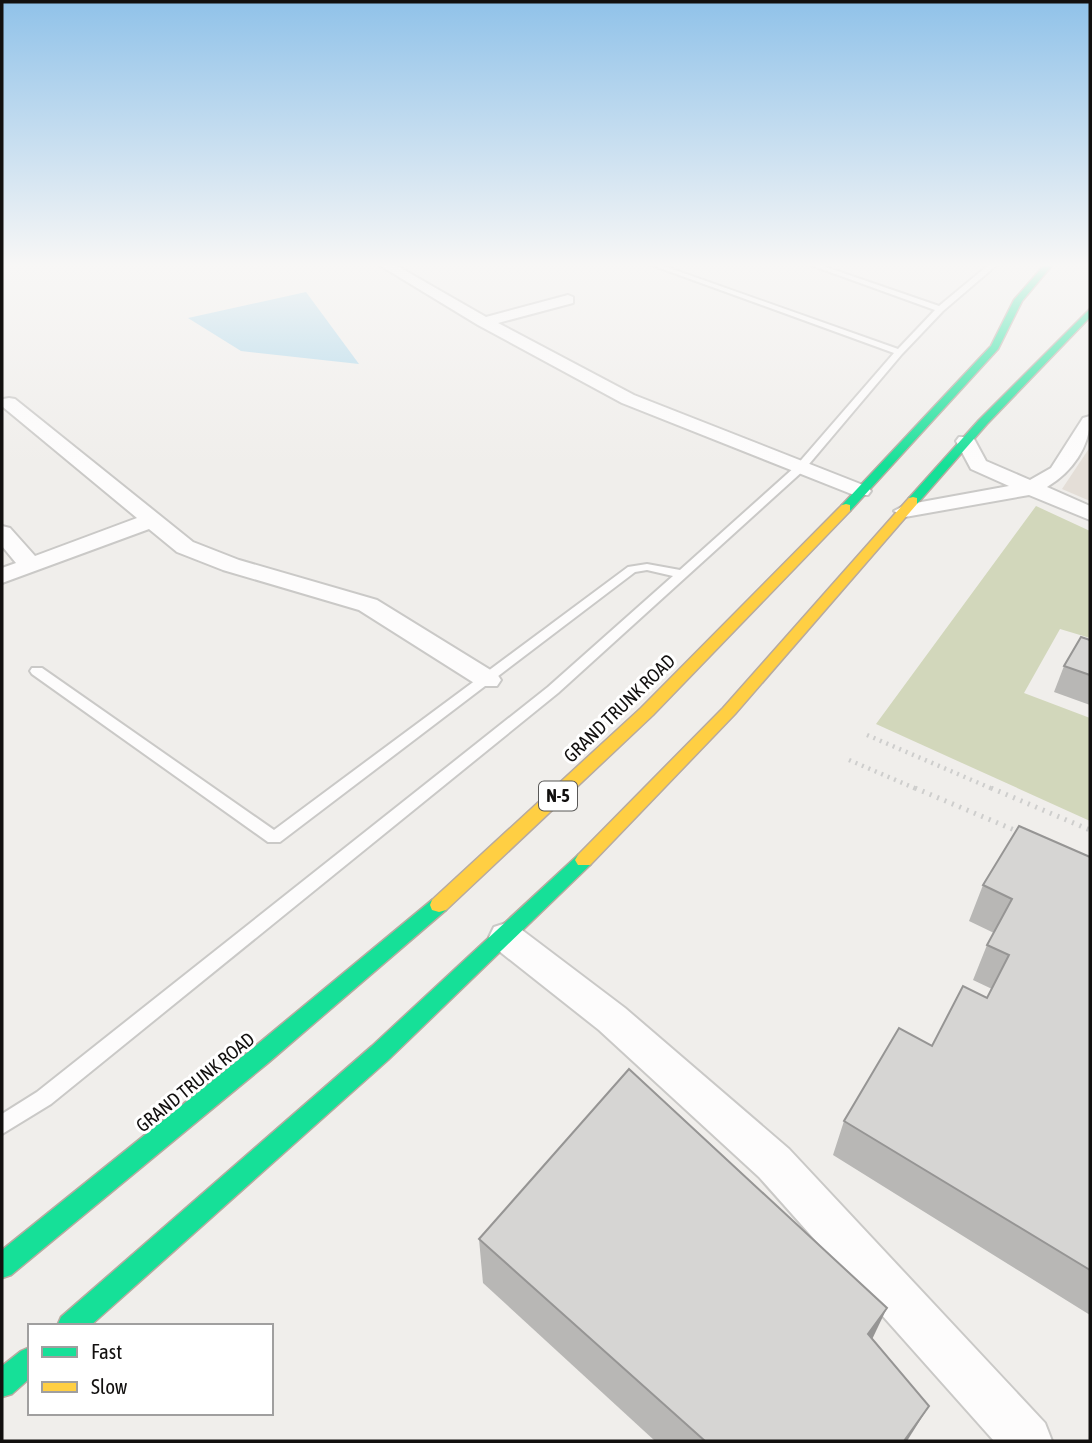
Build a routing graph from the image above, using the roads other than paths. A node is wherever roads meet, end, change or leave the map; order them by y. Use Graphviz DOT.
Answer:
graph roads {
  1 [pos="500,330"];
  2 [pos="838,330"];
  3 [pos="920,330"];
  4 [pos="1003,330"];
  5 [pos="1014,330"];
  6 [pos="1061,330"];
  7 [pos="1071,330"];
  8 [pos="995,347"];
  9 [pos="899,352"];
  10 [pos="1048,353"];
  11 [pos="9,403"];
  12 [pos="1090,422"];
  13 [pos="966,441"];
  14 [pos="800,468"];
  15 [pos="1031,488"];
  16 [pos="860,491"];
  17 [pos="905,511"];
  18 [pos="1090,514"];
  19 [pos="153,520"];
  20 [pos="2,533"];
  21 [pos="31,565"];
  22 [pos="682,574"];
  23 [pos="2,576"];
  24 [pos="37,671"];
  25 [pos="488,680"];
  26 [pos="506,937"];
  27 [pos="2,1125"];
  28 [pos="2,1266"];
  29 [pos="72,1324"];
  30 [pos="28,1362"];
  31 [pos="2,1384"];
  32 [pos="1027,1441"];
  1 -- 14 [label="street"];
  2 -- 9 [label="lane"];
  3 -- 9 [label="lane"];
  4 -- 8 [label="highway, GRAND TRUNK ROAD / N-5"];
  5 -- 8 [label="highway"];
  6 -- 10 [label="highway"];
  7 -- 10 [label="highway"];
  8 -- 16 [label="highway, GRAND TRUNK ROAD / N-5"];
  9 -- 14 [label="lane"];
  10 -- 13 [label="highway"];
  11 -- 19 [label="street"];
  12 -- 15 [label="street"];
  13 -- 15 [label="street"];
  13 -- 17 [label="highway"];
  14 -- 16 [label="street"];
  14 -- 22 [label="lane"];
  15 -- 17 [label="street"];
  15 -- 18 [label="street"];
  16 -- 28 [label="highway, GRAND TRUNK ROAD / N-5"];
  17 -- 26 [label="highway"];
  19 -- 21 [label="street"];
  19 -- 25 [label="street"];
  20 -- 21 [label="street"];
  21 -- 23 [label="street"];
  22 -- 25 [label="lane"];
  22 -- 27 [label="lane"];
  24 -- 25 [label="lane"];
  26 -- 29 [label="highway"];
  26 -- 32 [label="street"];
  30 -- 31 [label="highway"];
}
